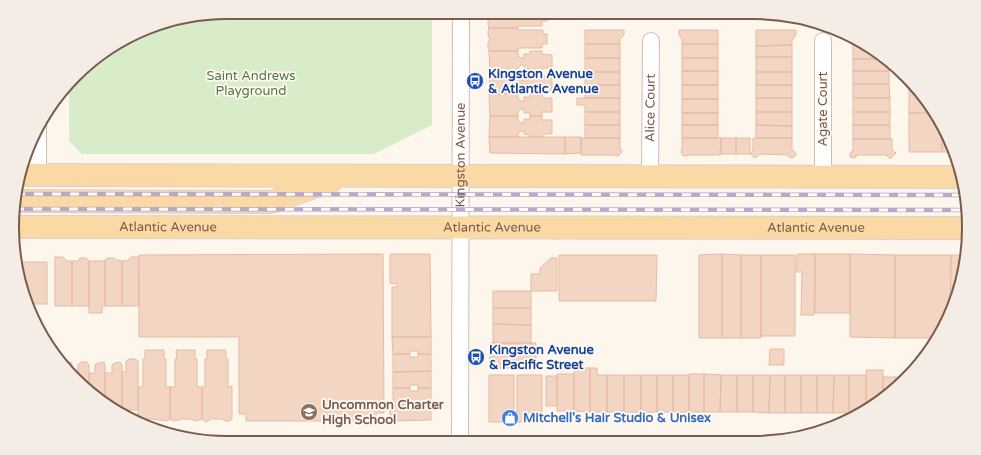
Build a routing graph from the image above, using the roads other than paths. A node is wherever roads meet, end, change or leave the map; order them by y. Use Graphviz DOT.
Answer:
graph roads {
  1 [pos="461,19"];
  2 [pos="651,41"];
  3 [pos="823,41"];
  4 [pos="33,152"];
  5 [pos="29,175"];
  6 [pos="350,175"];
  7 [pos="461,176"];
  8 [pos="650,176"];
  9 [pos="823,176"];
  10 [pos="955,176"];
  11 [pos="21,201"];
  12 [pos="19,227"];
  13 [pos="461,228"];
  14 [pos="962,228"];
  15 [pos="460,436"];
  1 -- 7 [label="street, Kingston Avenue"];
  2 -- 8 [label="street, Alice Court"];
  3 -- 9 [label="street, Agate Court"];
  4 -- 5 [label="street"];
  5 -- 6 [label="main road"];
  6 -- 7 [label="main road"];
  6 -- 11 [label="main road"];
  7 -- 8 [label="main road"];
  7 -- 13 [label="street, Kingston Avenue"];
  8 -- 9 [label="main road"];
  9 -- 10 [label="main road"];
  12 -- 13 [label="main road, Atlantic Avenue"];
  13 -- 14 [label="main road, Atlantic Avenue"];
  13 -- 15 [label="street, Kingston Avenue"];
}
